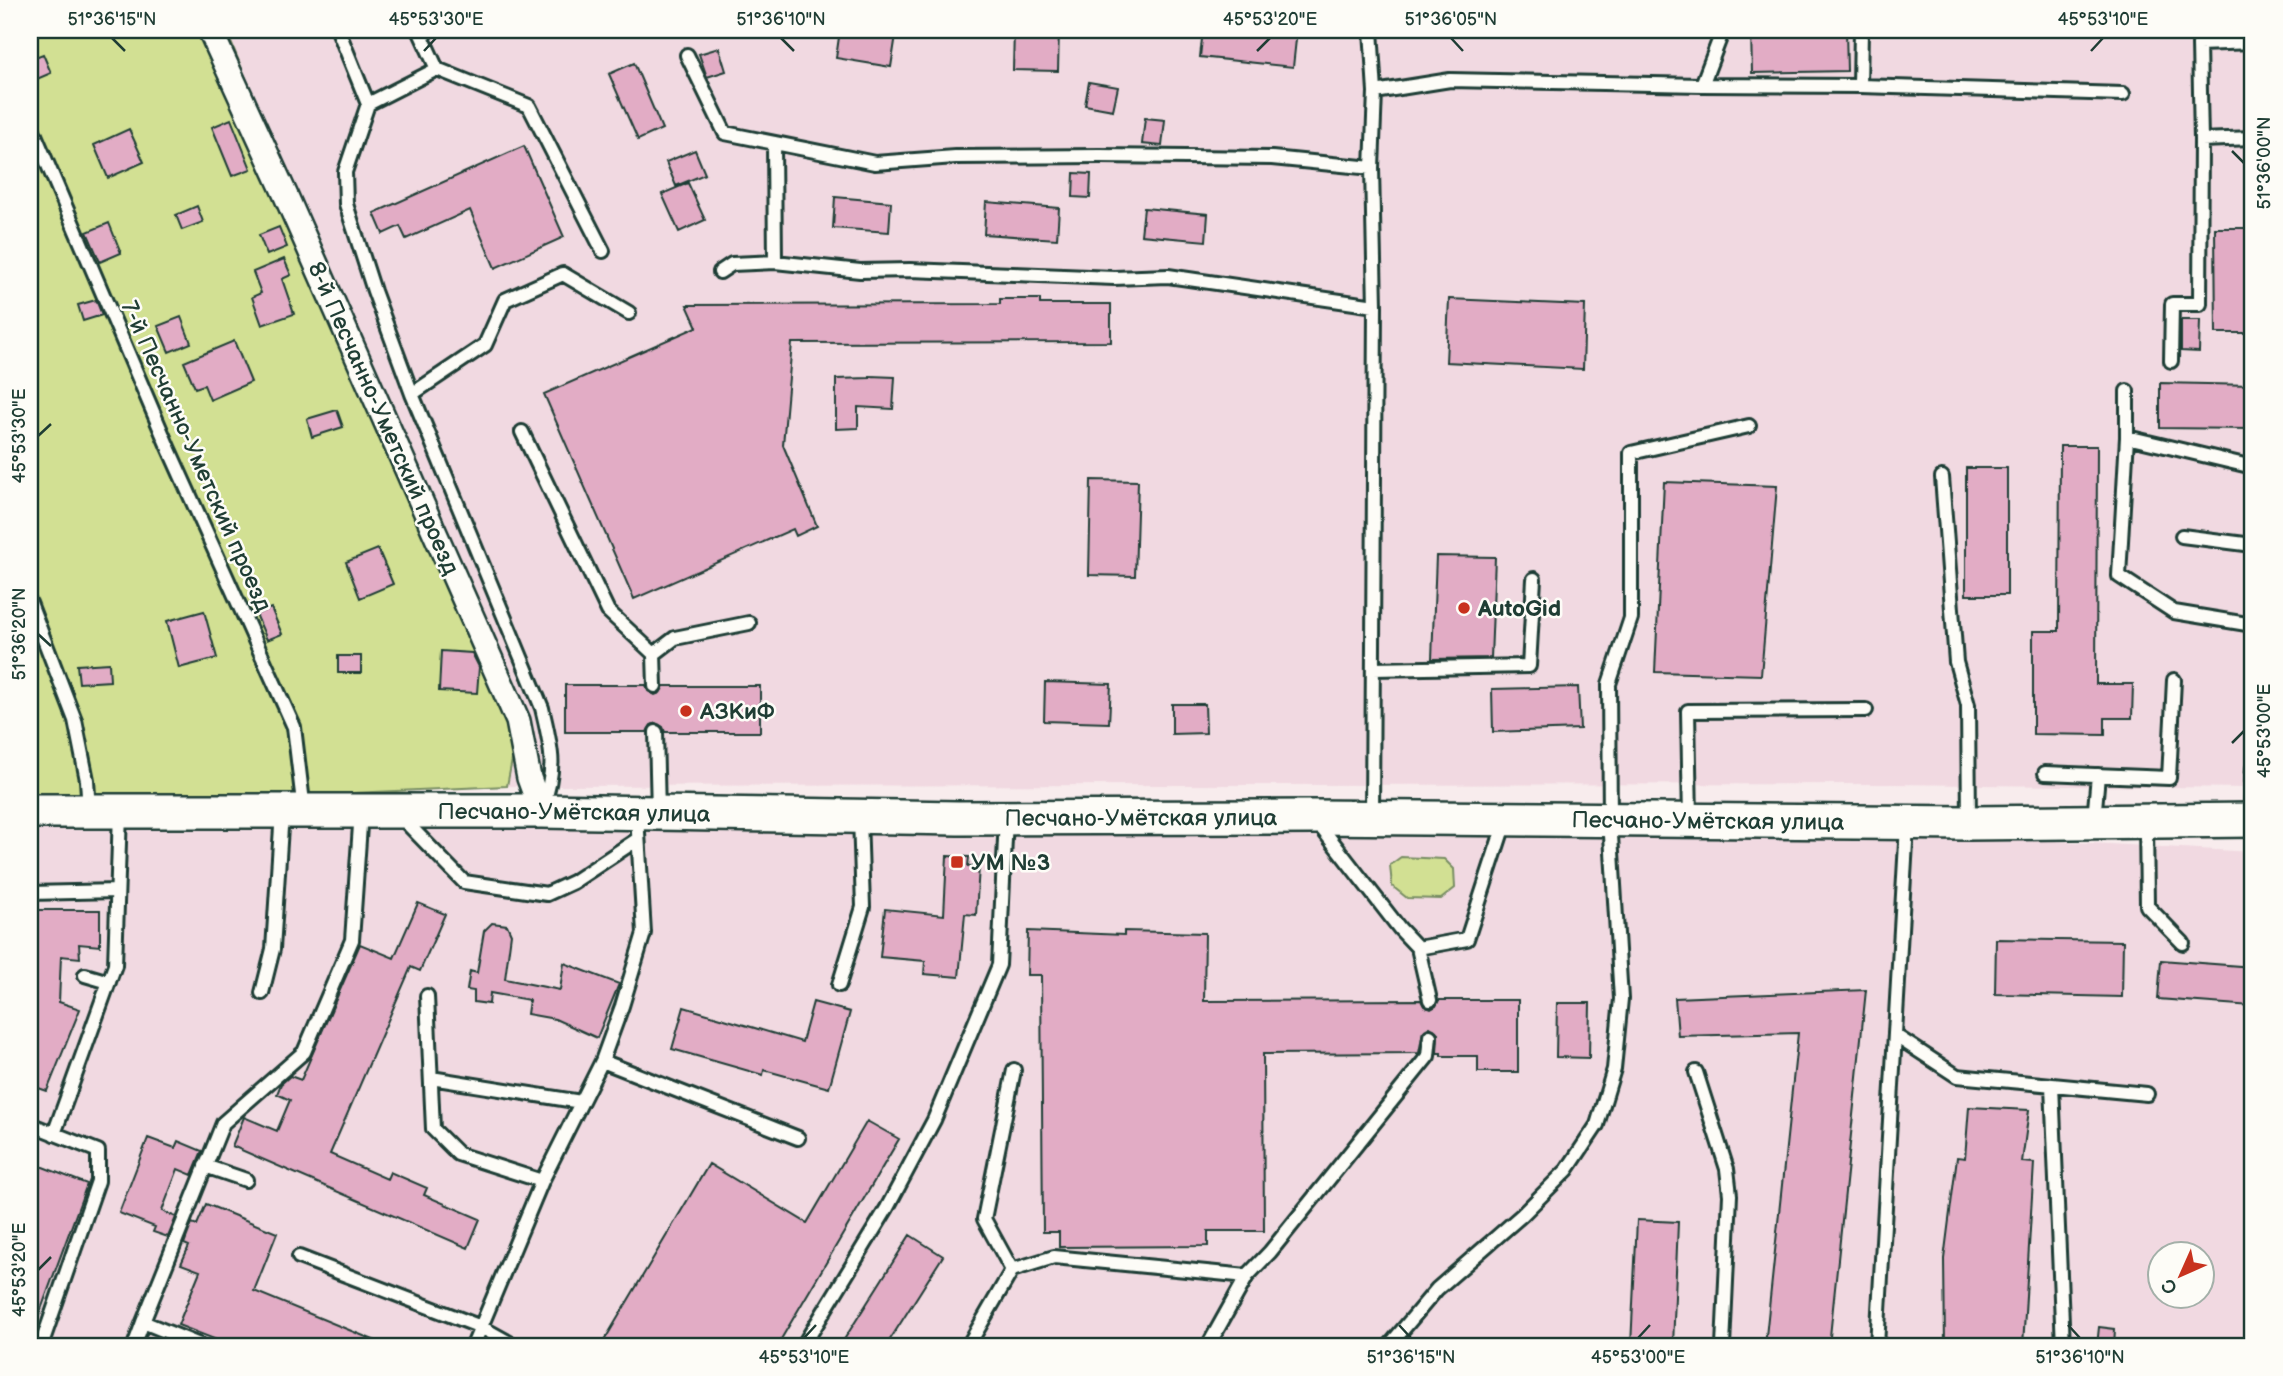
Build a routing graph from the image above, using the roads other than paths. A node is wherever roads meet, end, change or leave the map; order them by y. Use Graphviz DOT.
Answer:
graph roads {
  1 [pos="210,30"];
  2 [pos="338,30"];
  3 [pos="419,30"];
  4 [pos="1371,30"];
  5 [pos="1723,30"];
  6 [pos="1861,30"];
  7 [pos="2253,42"];
  8 [pos="687,55"];
  9 [pos="437,69"];
  10 [pos="1702,85"];
  11 [pos="1860,86"];
  12 [pos="1375,92"];
  13 [pos="2123,94"];
  14 [pos="368,104"];
  15 [pos="30,123"];
  16 [pos="2253,138"];
  17 [pos="2201,140"];
  18 [pos="774,143"];
  19 [pos="1372,167"];
  20 [pos="603,251"];
  21 [pos="775,262"];
  22 [pos="720,272"];
  23 [pos="1375,306"];
  24 [pos="629,313"];
  25 [pos="2171,361"];
  26 [pos="2127,391"];
  27 [pos="412,394"];
  28 [pos="1749,426"];
  29 [pos="522,432"];
  30 [pos="2127,437"];
  31 [pos="2253,467"];
  32 [pos="1942,477"];
  33 [pos="2182,536"];
  34 [pos="2253,545"];
  35 [pos="1534,579"];
  36 [pos="30,603"];
  37 [pos="749,623"];
  38 [pos="2253,625"];
  39 [pos="654,654"];
  40 [pos="1373,669"];
  41 [pos="2175,680"];
  42 [pos="656,685"];
  43 [pos="1866,710"];
  44 [pos="656,732"];
  45 [pos="2253,768"];
  46 [pos="2045,773"];
  47 [pos="2098,775"];
  48 [pos="30,811"];
  49 [pos="105,811"];
  50 [pos="293,811"];
  51 [pos="361,811"];
  52 [pos="395,811"];
  53 [pos="541,811"];
  54 [pos="860,817"];
  55 [pos="1313,817"];
  56 [pos="1372,817"];
  57 [pos="1006,818"];
  58 [pos="1506,818"];
  59 [pos="1610,819"];
  60 [pos="1690,819"];
  61 [pos="2094,820"];
  62 [pos="2252,820"];
  63 [pos="644,821"];
  64 [pos="1908,821"];
  65 [pos="2146,821"];
  66 [pos="1969,823"];
  67 [pos="117,891"];
  68 [pos="30,893"];
  69 [pos="2183,943"];
  70 [pos="1418,948"];
  71 [pos="85,975"];
  72 [pos="109,982"];
  73 [pos="839,985"];
  74 [pos="262,993"];
  75 [pos="427,996"];
  76 [pos="1430,1000"];
  77 [pos="1430,1036"];
  78 [pos="1896,1036"];
  79 [pos="601,1061"];
  80 [pos="1014,1070"];
  81 [pos="1696,1072"];
  82 [pos="431,1078"];
  83 [pos="2052,1085"];
  84 [pos="2147,1094"];
  85 [pos="581,1102"];
  86 [pos="30,1124"];
  87 [pos="54,1134"];
  88 [pos="798,1138"];
  89 [pos="205,1166"];
  90 [pos="246,1180"];
  91 [pos="542,1181"];
  92 [pos="299,1257"];
  93 [pos="1012,1270"];
  94 [pos="1247,1276"];
  95 [pos="143,1322"];
  96 [pos="481,1327"];
  97 [pos="41,1346"];
  98 [pos="134,1346"];
  99 [pos="202,1346"];
  100 [pos="473,1346"];
  101 [pos="515,1346"];
  102 [pos="803,1346"];
  103 [pos="968,1346"];
  104 [pos="1208,1346"];
  105 [pos="1389,1346"];
  106 [pos="1723,1346"];
  107 [pos="1877,1346"];
  108 [pos="2063,1346"];
  1 -- 53 [label="street, 8-й Песчанно-Уметский проезд"];
  2 -- 14 [label="lane"];
  3 -- 9 [label="lane"];
  4 -- 12 [label="lane"];
  5 -- 10 [label="lane"];
  6 -- 11 [label="lane"];
  7 -- 17 [label="lane"];
  8 -- 18 [label="lane"];
  9 -- 14 [label="lane"];
  9 -- 20 [label="lane"];
  10 -- 11 [label="lane"];
  10 -- 12 [label="lane"];
  11 -- 13 [label="lane"];
  12 -- 19 [label="lane"];
  14 -- 27 [label="lane"];
  15 -- 50 [label="lane, 7-й Песчанно-Уметский проезд"];
  16 -- 17 [label="lane"];
  17 -- 25 [label="lane"];
  18 -- 19 [label="lane"];
  18 -- 21 [label="lane"];
  19 -- 23 [label="lane"];
  21 -- 22 [label="lane"];
  21 -- 23 [label="lane"];
  23 -- 40 [label="lane"];
  24 -- 27 [label="lane"];
  26 -- 30 [label="lane"];
  27 -- 53 [label="lane"];
  28 -- 59 [label="lane"];
  29 -- 39 [label="lane"];
  30 -- 31 [label="lane"];
  30 -- 38 [label="lane"];
  32 -- 66 [label="lane"];
  33 -- 34 [label="lane"];
  35 -- 40 [label="lane"];
  36 -- 49 [label="lane"];
  37 -- 39 [label="lane"];
  39 -- 42 [label="lane"];
  40 -- 56 [label="lane"];
  41 -- 47 [label="lane"];
  43 -- 60 [label="lane"];
  44 -- 63 [label="lane"];
  45 -- 62 [label="lane"];
  46 -- 47 [label="lane"];
  47 -- 61 [label="lane"];
  48 -- 49 [label="main road, Песчано-Умётская улица"];
  49 -- 50 [label="main road, Песчано-Умётская улица"];
  49 -- 67 [label="lane"];
  50 -- 51 [label="main road, Песчано-Умётская улица"];
  50 -- 74 [label="lane, 7-й Песчанно-Уметский проезд"];
  51 -- 52 [label="main road, Песчано-Умётская улица"];
  51 -- 89 [label="lane"];
  52 -- 53 [label="main road, Песчано-Умётская улица"];
  52 -- 63 [label="lane"];
  53 -- 63 [label="main road, Песчано-Умётская улица"];
  54 -- 57 [label="main road, Песчано-Умётская улица"];
  54 -- 63 [label="main road, Песчано-Умётская улица"];
  54 -- 73 [label="lane"];
  55 -- 56 [label="main road, Песчано-Умётская улица"];
  55 -- 57 [label="main road, Песчано-Умётская улица"];
  55 -- 70 [label="lane"];
  56 -- 58 [label="main road, Песчано-Умётская улица"];
  57 -- 102 [label="lane"];
  58 -- 59 [label="main road, Песчано-Умётская улица"];
  58 -- 70 [label="lane"];
  59 -- 60 [label="main road, Песчано-Умётская улица"];
  59 -- 105 [label="lane"];
  60 -- 64 [label="main road, Песчано-Умётская улица"];
  61 -- 65 [label="main road, Песчано-Умётская улица"];
  61 -- 66 [label="main road, Песчано-Умётская улица"];
  62 -- 65 [label="main road, Песчано-Умётская улица"];
  63 -- 79 [label="lane"];
  64 -- 66 [label="main road, Песчано-Умётская улица"];
  64 -- 78 [label="lane"];
  65 -- 69 [label="lane"];
  67 -- 68 [label="lane"];
  67 -- 72 [label="lane"];
  70 -- 76 [label="lane"];
  71 -- 72 [label="lane"];
  72 -- 87 [label="lane"];
  75 -- 82 [label="lane"];
  77 -- 94 [label="lane"];
  78 -- 83 [label="lane"];
  78 -- 107 [label="lane"];
  79 -- 85 [label="lane"];
  79 -- 88 [label="lane"];
  80 -- 93 [label="lane"];
  81 -- 106 [label="lane"];
  82 -- 85 [label="lane"];
  82 -- 91 [label="lane"];
  83 -- 84 [label="lane"];
  83 -- 108 [label="lane"];
  85 -- 91 [label="lane"];
  86 -- 87 [label="lane"];
  87 -- 97 [label="lane"];
  89 -- 90 [label="lane"];
  89 -- 95 [label="lane"];
  91 -- 96 [label="lane"];
  92 -- 96 [label="lane"];
  93 -- 94 [label="lane"];
  93 -- 103 [label="lane"];
  94 -- 104 [label="lane"];
  95 -- 98 [label="lane"];
  95 -- 99 [label="lane"];
  96 -- 100 [label="lane"];
  96 -- 101 [label="lane"];
}
